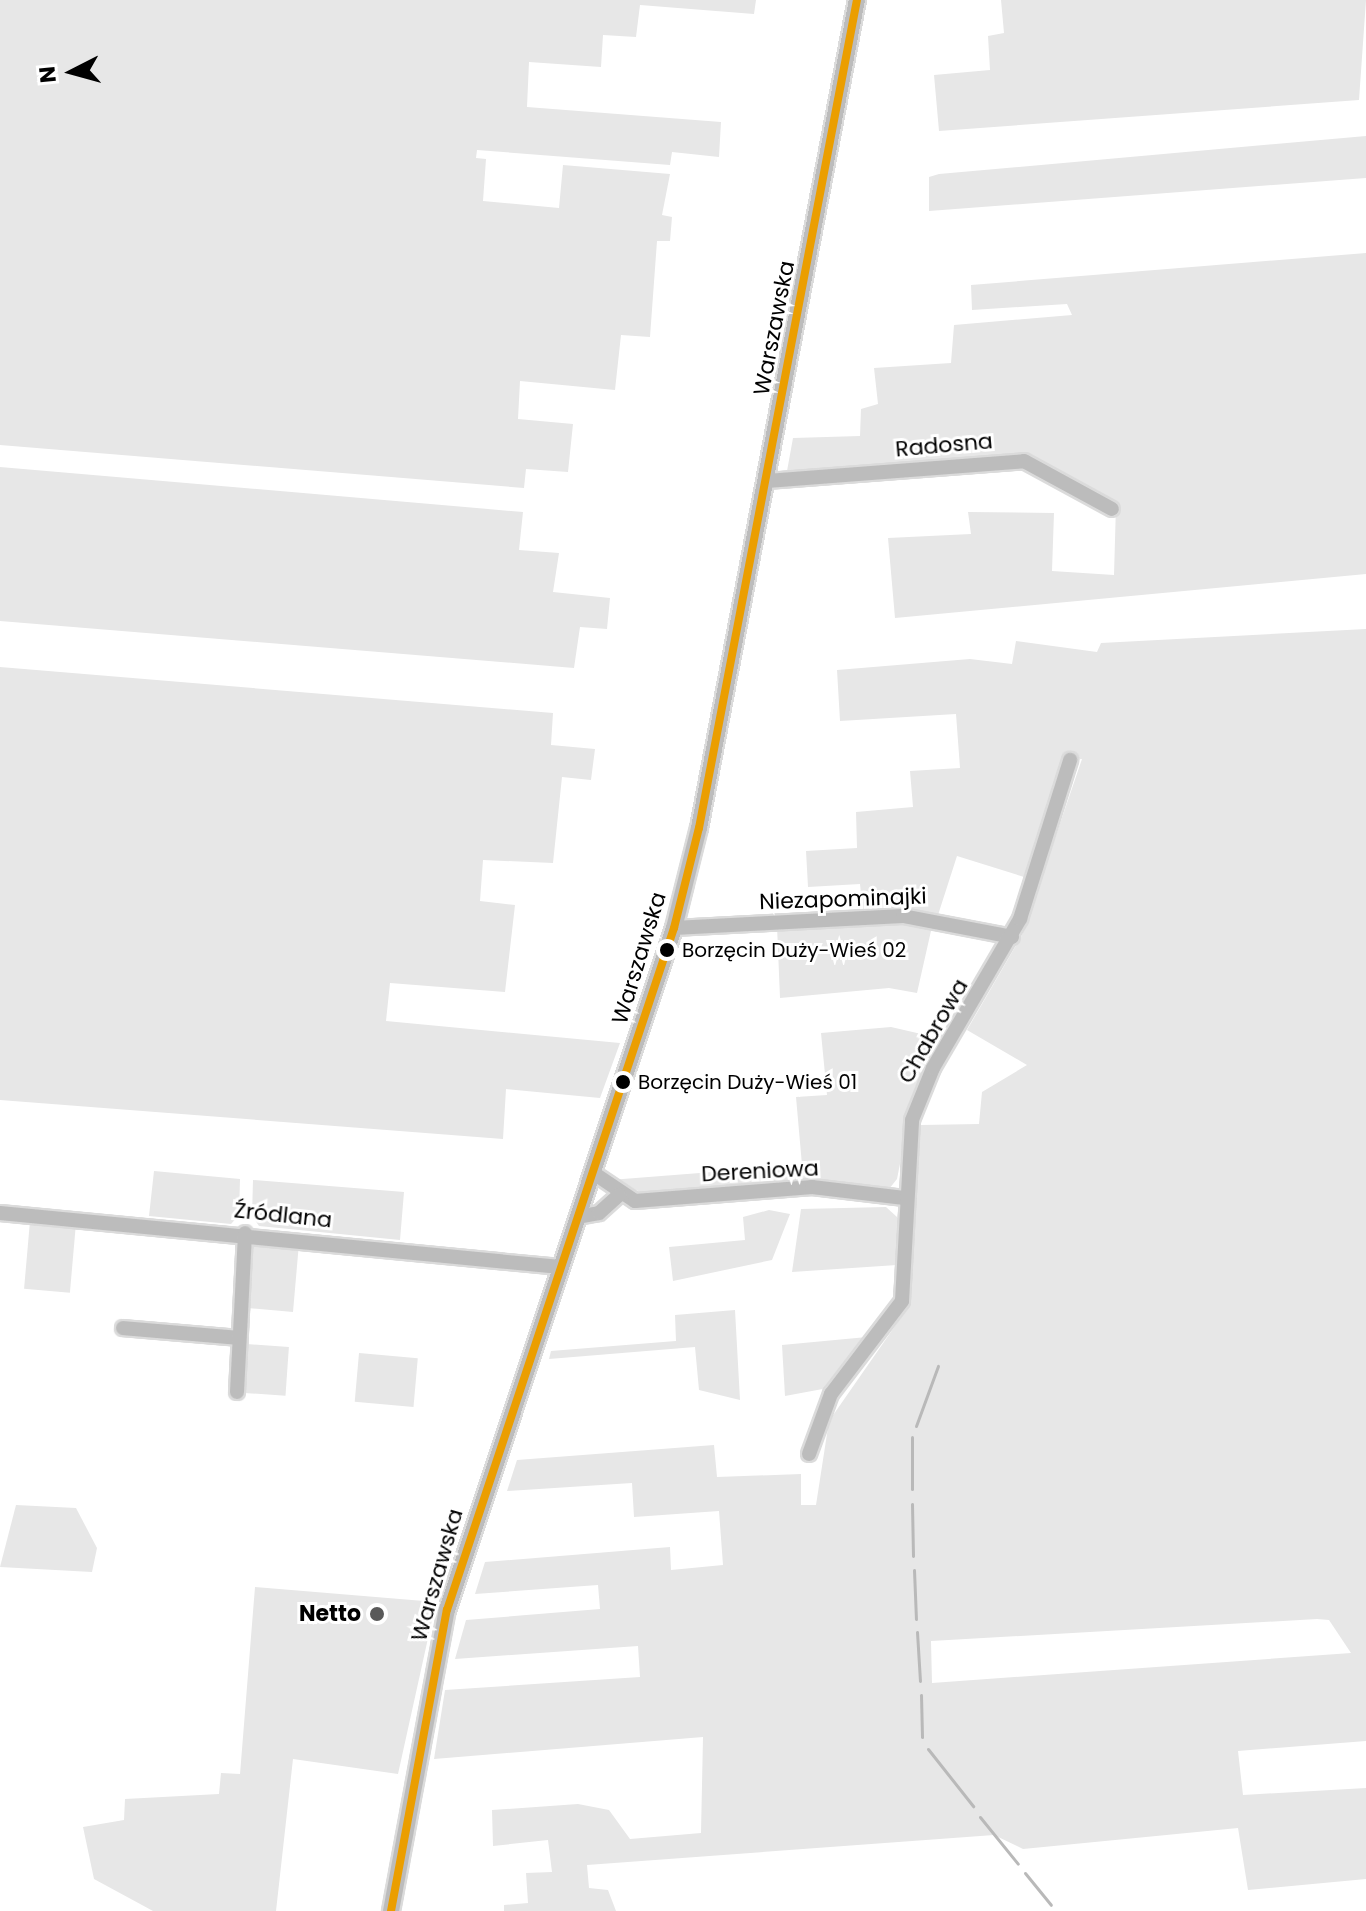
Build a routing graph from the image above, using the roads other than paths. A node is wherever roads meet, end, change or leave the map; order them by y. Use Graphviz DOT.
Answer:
graph roads {
  1 [pos="857,0"];
  2 [pos="767,481"];
  3 [pos="1112,509"];
  4 [pos="1070,760"];
  5 [pos="674,928"];
  6 [pos="1012,937"];
  7 [pos="592,1172"];
  8 [pos="619,1195"];
  9 [pos="904,1198"];
  10 [pos="0,1213"];
  11 [pos="577,1217"];
  12 [pos="245,1233"];
  13 [pos="560,1267"];
  14 [pos="123,1328"];
  15 [pos="239,1338"];
  16 [pos="237,1392"];
  17 [pos="809,1454"];
  18 [pos="391,1911"];
  1 -- 2 [label="main road, Warszawska"];
  2 -- 3 [label="street, Radosna"];
  2 -- 5 [label="main road, Warszawska"];
  4 -- 6 [label="street, Chabrowa"];
  5 -- 6 [label="street, Niezapominajki"];
  5 -- 7 [label="main road, Warszawska"];
  6 -- 9 [label="street, Chabrowa"];
  7 -- 8 [label="street"];
  7 -- 11 [label="main road, Warszawska"];
  8 -- 9 [label="street, Dereniowa"];
  8 -- 11 [label="street"];
  9 -- 17 [label="street, Chabrowa"];
  10 -- 12 [label="street, Źródlana"];
  11 -- 13 [label="main road, Warszawska"];
  12 -- 13 [label="street, Źródlana"];
  12 -- 15 [label="street"];
  13 -- 18 [label="main road, Warszawska"];
  14 -- 15 [label="street"];
  15 -- 16 [label="street"];
}
